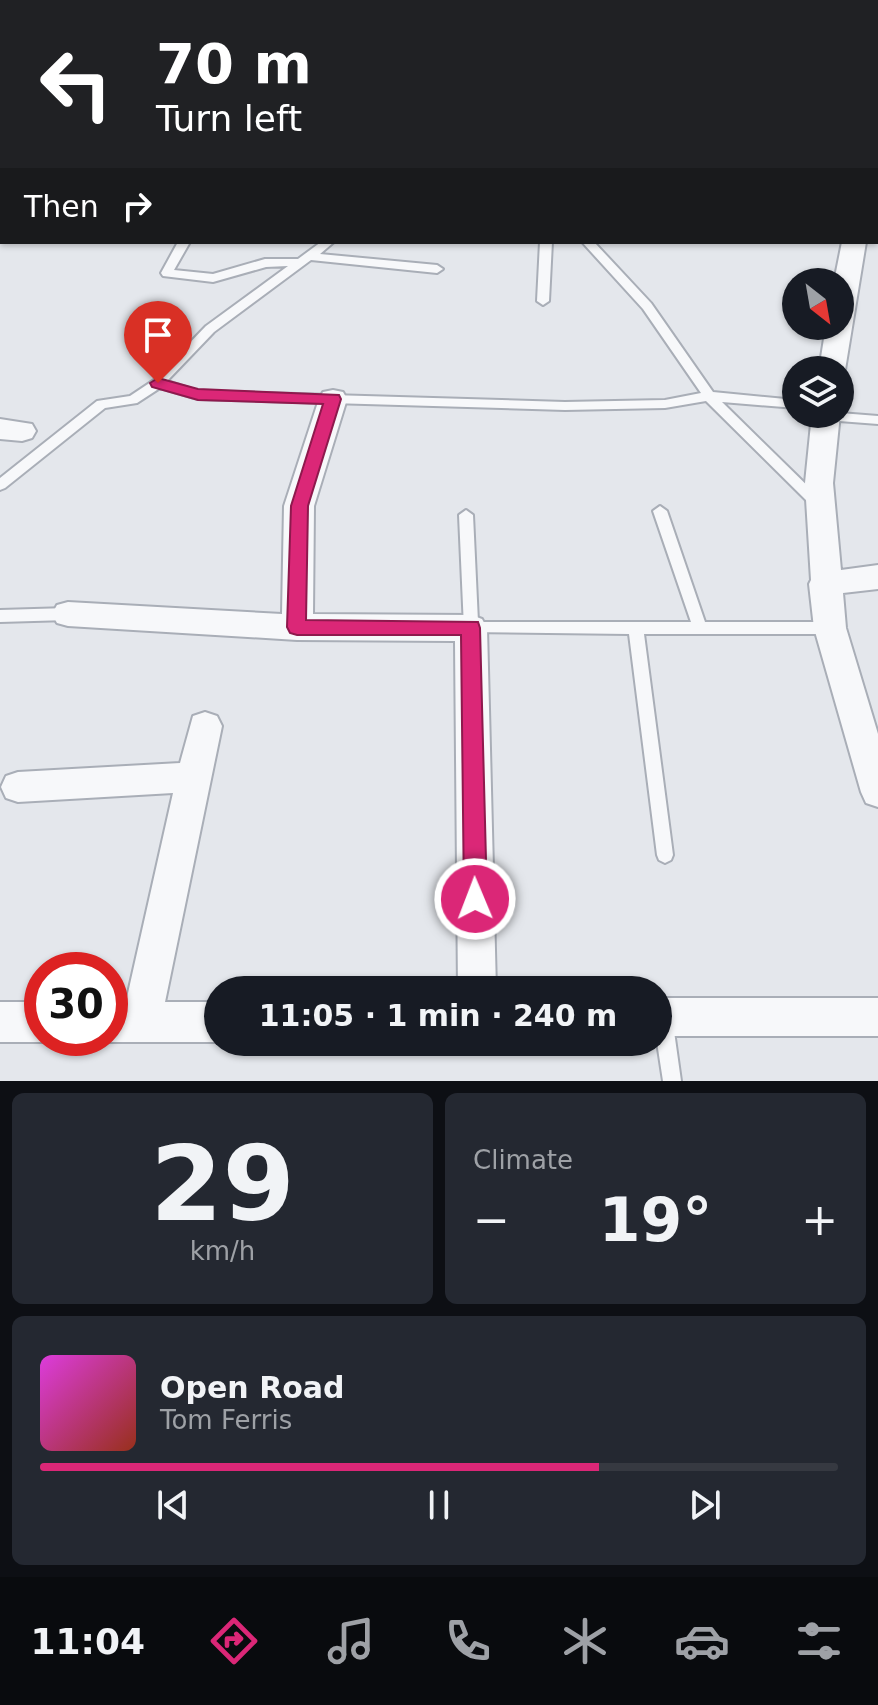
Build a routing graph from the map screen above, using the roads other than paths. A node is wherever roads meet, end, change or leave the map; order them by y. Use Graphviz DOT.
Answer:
graph roads {
  1 [pos="183,244"];
  2 [pos="325,244"];
  3 [pos="546,244"];
  4 [pos="590,244"];
  5 [pos="854,244"];
  6 [pos="305,259"];
  7 [pos="850,268"];
  8 [pos="437,269"];
  9 [pos="543,301"];
  10 [pos="158,383"];
  11 [pos="709,396"];
  12 [pos="333,399"];
  13 [pos="782,403"];
  14 [pos="854,418"];
  15 [pos="878,420"];
  16 [pos="825,428"];
  17 [pos="0,485"];
  18 [pos="820,505"];
  19 [pos="660,511"];
  20 [pos="466,515"];
  21 [pos="878,577"];
  22 [pos="824,584"];
  23 [pos="68,614"];
  24 [pos="0,616"];
  25 [pos="297,627"];
  26 [pos="471,628"];
  27 [pos="636,628"];
  28 [pos="700,628"];
  29 [pos="830,628"];
  30 [pos="205,726"];
  31 [pos="194,777"];
  32 [pos="18,787"];
  33 [pos="878,792"];
  34 [pos="665,855"];
  35 [pos="477,976"];
  36 [pos="128,1011"];
  37 [pos="672,1016"];
  38 [pos="878,1017"];
  39 [pos="0,1022"];
  40 [pos="24,1022"];
  41 [pos="128,1022"];
  42 [pos="204,1022"];
  43 [pos="667,1056"];
  44 [pos="672,1081"];
  1 -- 6 [label="lane"];
  2 -- 6 [label="lane"];
  3 -- 9 [label="lane"];
  4 -- 11 [label="lane"];
  5 -- 7 [label="street"];
  6 -- 8 [label="lane"];
  6 -- 10 [label="lane"];
  10 -- 12 [label="lane"];
  10 -- 17 [label="lane"];
  11 -- 12 [label="lane"];
  11 -- 13 [label="lane"];
  11 -- 18 [label="lane"];
  12 -- 25 [label="street"];
  14 -- 15 [label="lane"];
  16 -- 18 [label="street"];
  18 -- 22 [label="street"];
  19 -- 28 [label="lane"];
  20 -- 26 [label="lane"];
  21 -- 22 [label="street"];
  22 -- 29 [label="street"];
  23 -- 24 [label="lane"];
  23 -- 25 [label="street"];
  25 -- 26 [label="street"];
  26 -- 27 [label="lane"];
  26 -- 35 [label="street"];
  27 -- 28 [label="lane"];
  27 -- 34 [label="lane"];
  28 -- 29 [label="lane"];
  29 -- 33 [label="street"];
  30 -- 31 [label="street"];
  31 -- 32 [label="street"];
  31 -- 36 [label="street"];
  37 -- 38 [label="street"];
  39 -- 40 [label="street"];
  41 -- 42 [label="street"];
  43 -- 44 [label="lane"];
}
